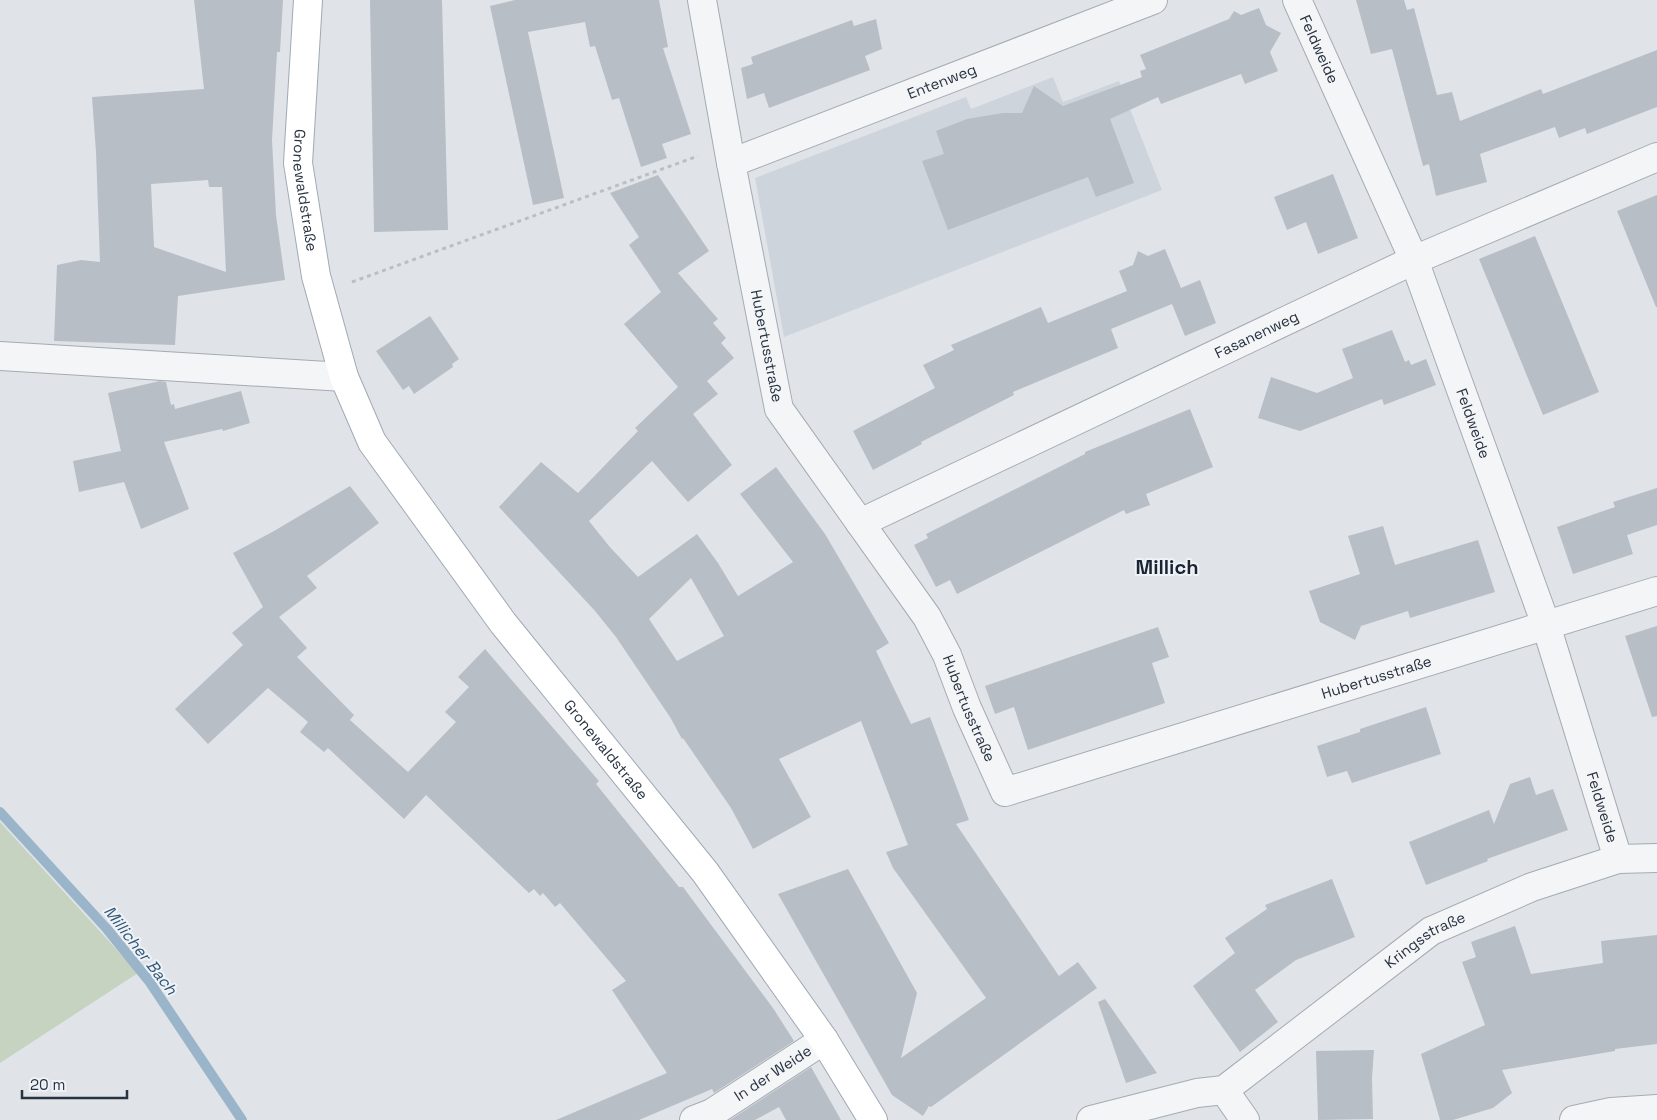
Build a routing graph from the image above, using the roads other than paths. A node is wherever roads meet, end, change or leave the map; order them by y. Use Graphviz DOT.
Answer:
graph roads {
  1 [pos="308,0"];
  2 [pos="702,0"];
  3 [pos="1153,0"];
  4 [pos="1297,0"];
  5 [pos="729,153"];
  6 [pos="1657,158"];
  7 [pos="1414,260"];
  8 [pos="0,356"];
  9 [pos="344,377"];
  10 [pos="860,523"];
  11 [pos="1657,591"];
  12 [pos="1546,625"];
  13 [pos="1657,858"];
  14 [pos="1618,859"];
  15 [pos="824,1040"];
  16 [pos="1224,1090"];
  17 [pos="1657,1109"];
  18 [pos="694,1120"];
  19 [pos="873,1120"];
  20 [pos="1091,1120"];
  21 [pos="1246,1120"];
  22 [pos="1574,1120"];
  1 -- 9 [label="main road, Gronewaldstraße"];
  2 -- 5 [label="street, Hubertusstraße"];
  3 -- 5 [label="street, Entenweg"];
  4 -- 7 [label="street, Feldweide"];
  5 -- 10 [label="street, Hubertusstraße"];
  6 -- 7 [label="street, Fasanenweg"];
  7 -- 10 [label="street, Fasanenweg"];
  7 -- 12 [label="street, Feldweide"];
  8 -- 9 [label="street"];
  9 -- 15 [label="main road, Gronewaldstraße"];
  10 -- 12 [label="street, Hubertusstraße"];
  11 -- 12 [label="street, Hubertusstraße"];
  12 -- 14 [label="street, Feldweide"];
  13 -- 14 [label="street, Kringsstraße"];
  14 -- 16 [label="street, Kringsstraße"];
  15 -- 18 [label="street, In der Weide"];
  15 -- 19 [label="main road, Gronewaldstraße"];
  16 -- 20 [label="street"];
  16 -- 21 [label="street"];
  17 -- 22 [label="street"];
}
